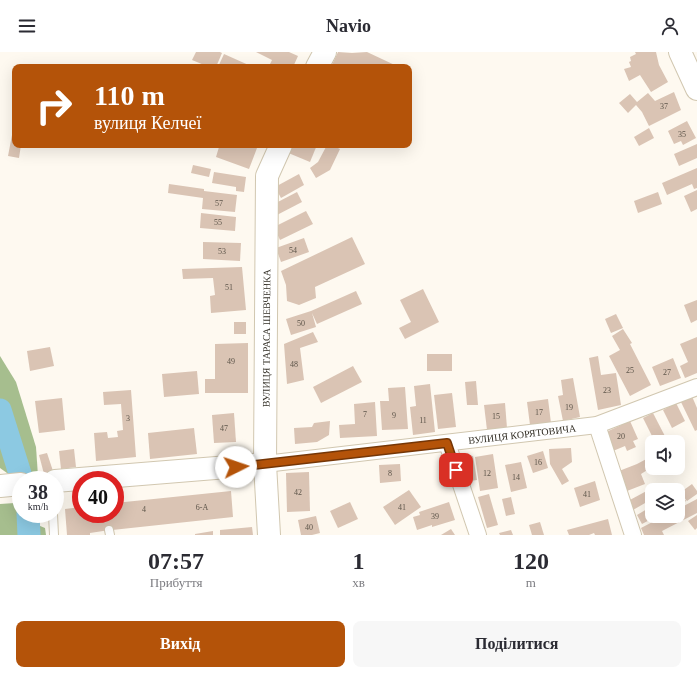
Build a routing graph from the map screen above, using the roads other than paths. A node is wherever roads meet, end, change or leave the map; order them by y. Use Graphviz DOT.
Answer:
graph roads {
  1 [pos="325,52"];
  2 [pos="680,52"];
  3 [pos="319,64"];
  4 [pos="697,89"];
  5 [pos="280,148"];
  6 [pos="697,387"];
  7 [pos="597,425"];
  8 [pos="447,443"];
  9 [pos="265,464"];
  10 [pos="124,476"];
  11 [pos="53,523"];
  12 [pos="54,535"];
  13 [pos="269,535"];
  14 [pos="478,535"];
  15 [pos="633,535"];
  1 -- 3 [label="street"];
  2 -- 4 [label="street"];
  5 -- 9 [label="street, ВУЛИЦЯ ТАРАСА ШЕВЧЕНКА"];
  6 -- 7 [label="street, ВУЛИЦЯ КОРЯТОВИЧА"];
  7 -- 8 [label="street, ВУЛИЦЯ КОРЯТОВИЧА"];
  7 -- 15 [label="street"];
  8 -- 9 [label="street, ВУЛИЦЯ КОРЯТОВИЧА"];
  8 -- 14 [label="street"];
  9 -- 10 [label="street, ВУЛИЦЯ КОРЯТОВИЧА"];
  9 -- 13 [label="street, ВУЛИЦЯ ТАРАСА ШЕВЧЕНКА"];
  11 -- 12 [label="lane"];
}
